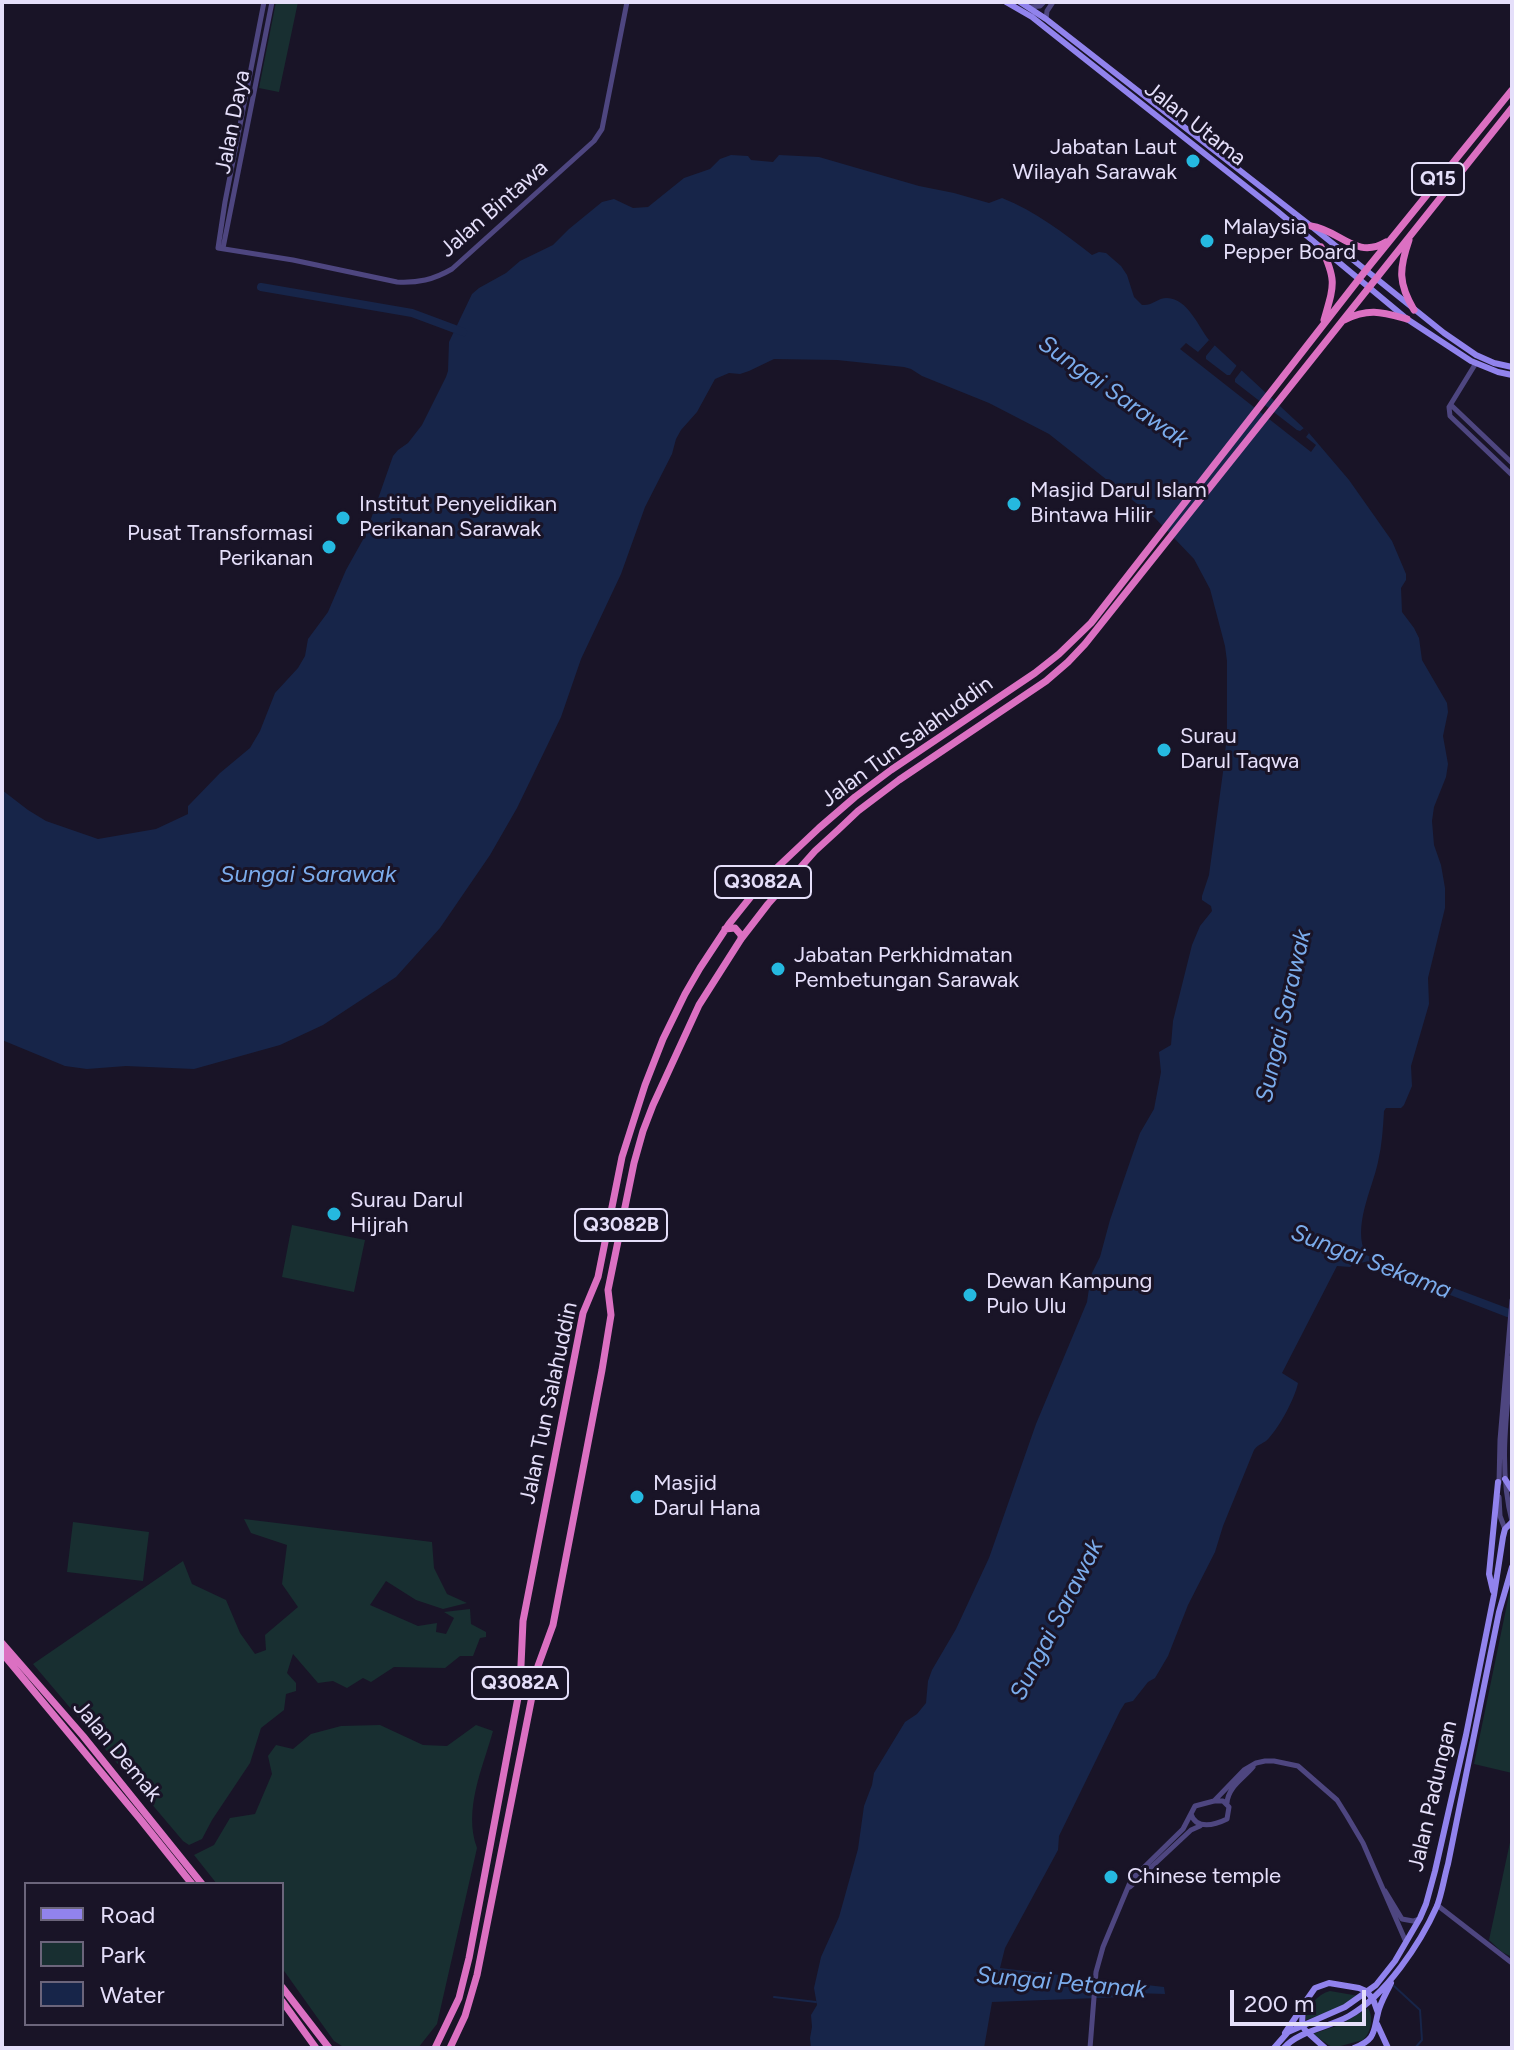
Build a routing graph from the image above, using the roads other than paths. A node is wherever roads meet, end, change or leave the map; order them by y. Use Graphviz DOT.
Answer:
graph roads {
  1 [pos="264,2"];
  2 [pos="272,2"];
  3 [pos="627,2"];
  4 [pos="1006,2"];
  5 [pos="1020,2"];
  6 [pos="1044,2"];
  7 [pos="1053,2"];
  8 [pos="1029,7"];
  9 [pos="1046,19"];
  10 [pos="1512,90"];
  11 [pos="1512,108"];
  12 [pos="1311,226"];
  13 [pos="1410,234"];
  14 [pos="1392,238"];
  15 [pos="1321,247"];
  16 [pos="220,248"];
  17 [pos="1366,270"];
  18 [pos="1360,278"];
  19 [pos="1375,278"];
  20 [pos="1369,286"];
  21 [pos="1414,310"];
  22 [pos="1407,319"];
  23 [pos="1341,322"];
  24 [pos="1323,326"];
  25 [pos="1476,363"];
  26 [pos="1512,367"];
  27 [pos="1512,375"];
  28 [pos="1451,405"];
  29 [pos="1512,463"];
  30 [pos="1512,475"];
  31 [pos="725,929"];
  32 [pos="741,939"];
  33 [pos="1512,1300"];
  34 [pos="1512,1306"];
  35 [pos="1512,1357"];
  36 [pos="1502,1480"];
  37 [pos="1512,1490"];
  38 [pos="1512,1522"];
  39 [pos="1505,1529"];
  40 [pos="1512,1535"];
  41 [pos="1512,1557"];
  42 [pos="1512,1567"];
  43 [pos="1508,1576"];
  44 [pos="1494,1595"];
  45 [pos="2,1643"];
  46 [pos="2,1653"];
  47 [pos="1256,1763"];
  48 [pos="1214,1801"];
  49 [pos="1227,1804"];
  50 [pos="1191,1814"];
  51 [pos="1202,1825"];
  52 [pos="190,1882"];
  53 [pos="200,1882"];
  54 [pos="1380,1884"];
  55 [pos="1129,1888"];
  56 [pos="1437,1905"];
  57 [pos="1420,1918"];
  58 [pos="1406,1942"];
  59 [pos="1512,1963"];
  60 [pos="1392,1980"];
  61 [pos="284,1990"];
  62 [pos="1366,1991"];
  63 [pos="1373,1999"];
  64 [pos="284,2004"];
  65 [pos="1303,2005"];
  66 [pos="1378,2013"];
  67 [pos="1377,2024"];
  68 [pos="1302,2025"];
  69 [pos="1308,2033"];
  70 [pos="1283,2036"];
  71 [pos="1368,2045"];
  72 [pos="316,2048"];
  73 [pos="329,2048"];
  74 [pos="435,2048"];
  75 [pos="450,2048"];
  76 [pos="1090,2048"];
  77 [pos="1274,2048"];
  78 [pos="1284,2048"];
  79 [pos="1324,2048"];
  80 [pos="1354,2048"];
  81 [pos="1388,2048"];
  1 -- 16 [label="street, Jalan Daya"];
  2 -- 16 [label="street, Jalan Daya"];
  3 -- 16 [label="street, Jalan Bintawa"];
  4 -- 15 [label="main road, Jalan Utama"];
  5 -- 8 [label="main road, Jalan Utama"];
  6 -- 8 [label="street"];
  7 -- 9 [label="street"];
  8 -- 9 [label="main road, Jalan Utama"];
  9 -- 12 [label="main road, Jalan Utama"];
  10 -- 14 [label="highway, Q15"];
  11 -- 13 [label="highway, Q15"];
  12 -- 14 [label="highway"];
  12 -- 17 [label="main road, Jalan Utama"];
  13 -- 19 [label="highway, Q15"];
  13 -- 21 [label="highway"];
  14 -- 17 [label="highway, Q15"];
  15 -- 18 [label="main road, Jalan Utama"];
  15 -- 24 [label="highway"];
  17 -- 18 [label="highway, Q15"];
  17 -- 19 [label="main road, Jalan Utama"];
  18 -- 20 [label="main road, Jalan Utama"];
  18 -- 24 [label="highway, Jalan Tun Salahuddin / Q3082A"];
  19 -- 20 [label="highway, Q15"];
  19 -- 21 [label="main road, Jalan Utama"];
  20 -- 22 [label="main road, Jalan Utama"];
  20 -- 23 [label="highway, Jalan Tun Salahuddin"];
  21 -- 26 [label="main road, Jalan Utama"];
  22 -- 23 [label="highway"];
  22 -- 25 [label="main road, Jalan Utama"];
  23 -- 32 [label="highway, Jalan Tun Salahuddin / Q3082B"];
  24 -- 31 [label="highway, Jalan Tun Salahuddin / Q3082A"];
  25 -- 27 [label="main road, Jalan Utama"];
  25 -- 28 [label="street"];
  28 -- 29 [label="street"];
  28 -- 30 [label="street"];
  31 -- 32 [label="highway"];
  31 -- 74 [label="highway, Jalan Tun Salahuddin / Q3082A"];
  32 -- 75 [label="highway, Jalan Tun Salahuddin / Q3082B"];
  33 -- 34 [label="street"];
  34 -- 36 [label="street"];
  35 -- 36 [label="street"];
  36 -- 37 [label="main road"];
  36 -- 38 [label="street"];
  36 -- 39 [label="street"];
  36 -- 44 [label="main road"];
  38 -- 39 [label="main road"];
  39 -- 40 [label="main road"];
  39 -- 44 [label="main road, Jalan Padungan"];
  41 -- 43 [label="main road"];
  42 -- 43 [label="main road, Jalan Padungan"];
  43 -- 56 [label="main road, Jalan Padungan"];
  44 -- 57 [label="main road, Jalan Padungan"];
  45 -- 53 [label="highway, Jalan Demak"];
  46 -- 52 [label="highway, Jalan Demak"];
  47 -- 48 [label="street"];
  47 -- 49 [label="street"];
  47 -- 54 [label="street"];
  48 -- 49 [label="street"];
  48 -- 50 [label="street"];
  49 -- 51 [label="street"];
  50 -- 51 [label="street"];
  50 -- 55 [label="street"];
  51 -- 55 [label="street"];
  54 -- 57 [label="street"];
  54 -- 58 [label="street"];
  55 -- 76 [label="street"];
  56 -- 59 [label="street"];
  56 -- 60 [label="main road, Jalan Padungan"];
  57 -- 58 [label="main road, Jalan Padungan"];
  58 -- 62 [label="main road, Jalan Padungan"];
  60 -- 63 [label="main road, Jalan Padungan"];
  60 -- 66 [label="main road"];
  61 -- 73 [label="highway"];
  62 -- 63 [label="main road"];
  62 -- 65 [label="main road"];
  62 -- 68 [label="main road, Jalan Padungan"];
  63 -- 66 [label="main road"];
  63 -- 69 [label="main road, Jalan Padungan"];
  64 -- 72 [label="highway"];
  65 -- 68 [label="main road"];
  65 -- 70 [label="main road"];
  66 -- 67 [label="main road"];
  67 -- 71 [label="main road"];
  67 -- 81 [label="main road"];
  68 -- 69 [label="main road"];
  68 -- 70 [label="main road, Jalan Padungan"];
  69 -- 78 [label="main road, Jalan Padungan"];
  69 -- 79 [label="main road"];
  70 -- 77 [label="main road"];
  71 -- 80 [label="main road"];
}
